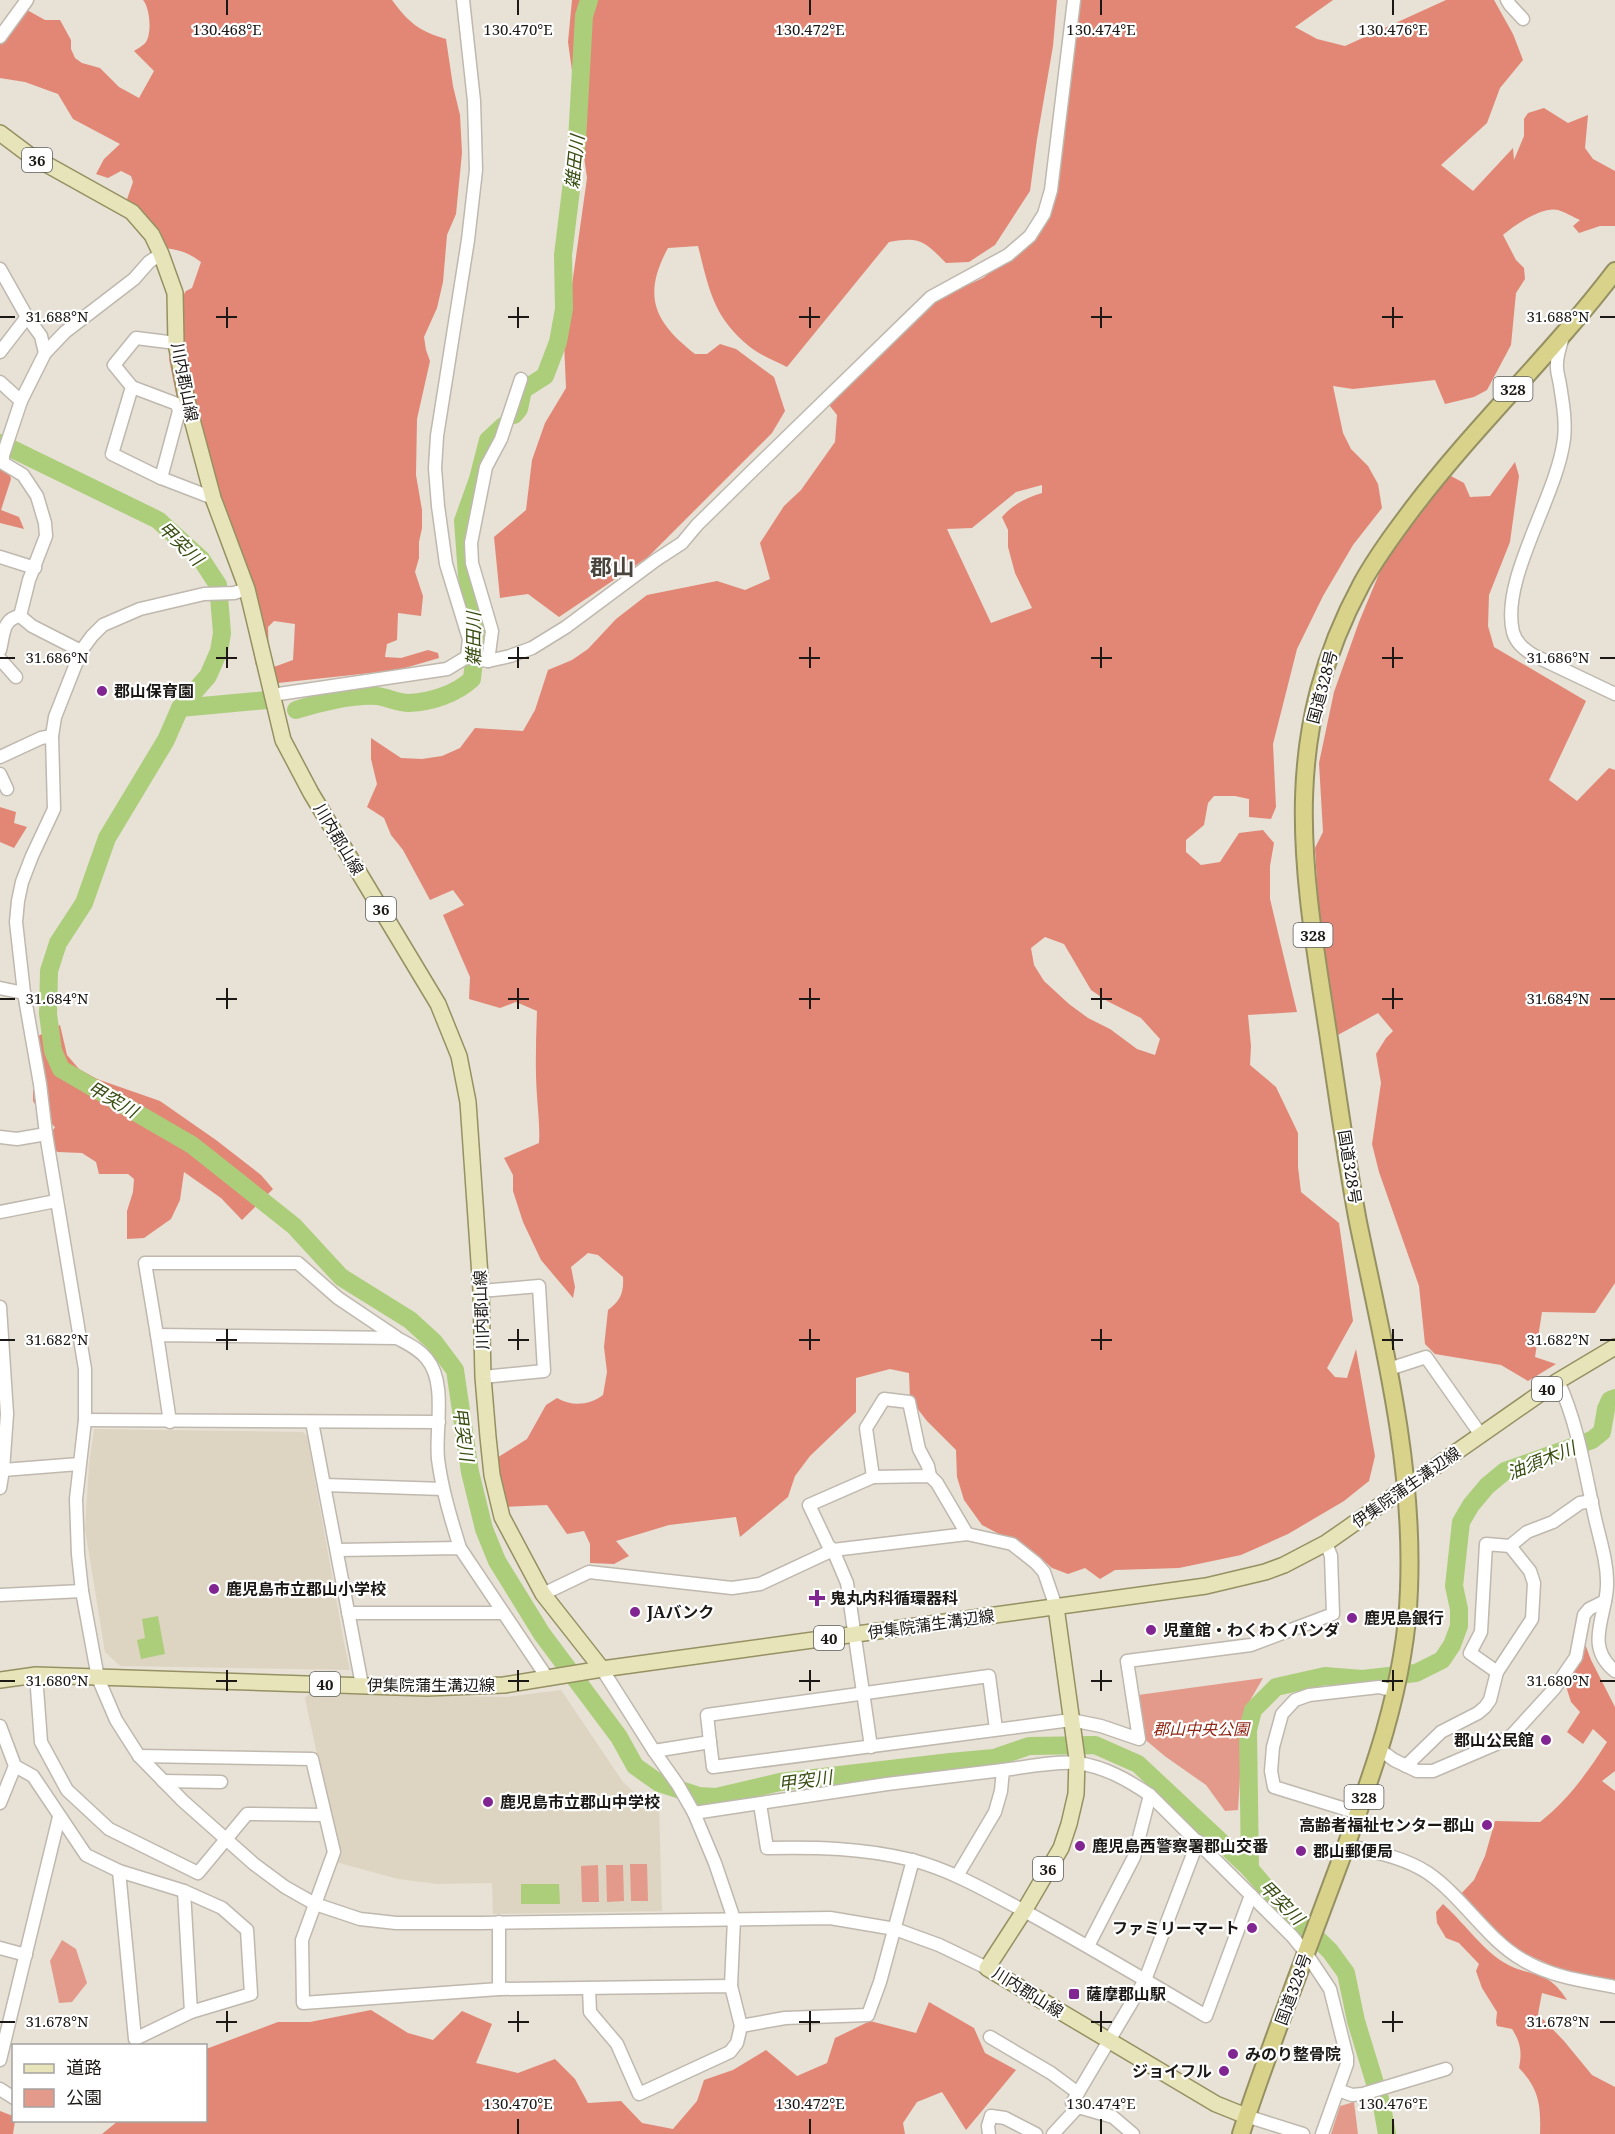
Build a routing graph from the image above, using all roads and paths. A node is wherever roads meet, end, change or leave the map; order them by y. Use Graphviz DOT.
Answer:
graph roads {
  1 [pos="27,0"];
  2 [pos="463,0"];
  3 [pos="1074,0"];
  4 [pos="1507,0"];
  5 [pos="1523,19"];
  6 [pos="0,37"];
  7 [pos="0,135"];
  8 [pos="161,254"];
  9 [pos="0,269"];
  10 [pos="1615,271"];
  11 [pos="27,317"];
  12 [pos="1564,332"];
  13 [pos="176,343"];
  14 [pos="0,352"];
  15 [pos="45,352"];
  16 [pos="521,379"];
  17 [pos="0,382"];
  18 [pos="132,387"];
  19 [pos="21,401"];
  20 [pos="161,478"];
  21 [pos="213,498"];
  22 [pos="0,558"];
  23 [pos="35,568"];
  24 [pos="241,591"];
  25 [pos="20,616"];
  26 [pos="0,650"];
  27 [pos="81,651"];
  28 [pos="467,657"];
  29 [pos="0,659"];
  30 [pos="487,661"];
  31 [pos="16,676"];
  32 [pos="1615,694"];
  33 [pos="272,696"];
  34 [pos="52,736"];
  35 [pos="0,757"];
  36 [pos="0,774"];
  37 [pos="7,789"];
  38 [pos="0,988"];
  39 [pos="24,993"];
  40 [pos="46,1134"];
  41 [pos="0,1137"];
  42 [pos="56,1201"];
  43 [pos="0,1212"];
  44 [pos="481,1291"];
  45 [pos="0,1307"];
  46 [pos="157,1335"];
  47 [pos="397,1338"];
  48 [pos="1615,1347"];
  49 [pos="1389,1369"];
  50 [pos="483,1377"];
  51 [pos="1558,1381"];
  52 [pos="85,1420"];
  53 [pos="170,1422"];
  54 [pos="312,1422"];
  55 [pos="439,1422"];
  56 [pos="1481,1435"];
  57 [pos="80,1464"];
  58 [pos="3,1470"];
  59 [pos="930,1476"];
  60 [pos="873,1477"];
  61 [pos="325,1485"];
  62 [pos="0,1488"];
  63 [pos="1407,1488"];
  64 [pos="443,1489"];
  65 [pos="1592,1501"];
  66 [pos="968,1534"];
  67 [pos="1326,1543"];
  68 [pos="1510,1546"];
  69 [pos="460,1548"];
  70 [pos="337,1550"];
  71 [pos="834,1550"];
  72 [pos="82,1591"];
  73 [pos="0,1594"];
  74 [pos="543,1594"];
  75 [pos="1605,1601"];
  76 [pos="1056,1607"];
  77 [pos="348,1613"];
  78 [pos="503,1613"];
  79 [pos="855,1635"];
  80 [pos="602,1669"];
  81 [pos="1615,1671"];
  82 [pos="1497,1672"];
  83 [pos="36,1675"];
  84 [pos="98,1678"];
  85 [pos="550,1679"];
  86 [pos="0,1680"];
  87 [pos="362,1686"];
  88 [pos="1396,1689"];
  89 [pos="864,1694"];
  90 [pos="1072,1724"];
  91 [pos="0,1726"];
  92 [pos="996,1729"];
  93 [pos="710,1742"];
  94 [pos="871,1747"];
  95 [pos="1379,1749"];
  96 [pos="654,1751"];
  97 [pos="139,1756"];
  98 [pos="1077,1761"];
  99 [pos="15,1766"];
  100 [pos="1406,1766"];
  101 [pos="1003,1770"];
  102 [pos="164,1781"];
  103 [pos="221,1782"];
  104 [pos="1150,1795"];
  105 [pos="0,1803"];
  106 [pos="760,1804"];
  107 [pos="694,1813"];
  108 [pos="1358,1813"];
  109 [pos="324,1815"];
  110 [pos="59,1817"];
  111 [pos="227,1839"];
  112 [pos="1198,1841"];
  113 [pos="1346,1845"];
  114 [pos="913,1860"];
  115 [pos="119,1871"];
  116 [pos="957,1876"];
  117 [pos="184,1891"];
  118 [pos="1251,1895"];
  119 [pos="315,1904"];
  120 [pos="1024,1911"];
  121 [pos="734,1919"];
  122 [pos="499,1922"];
  123 [pos="895,1929"];
  124 [pos="1088,1946"];
  125 [pos="0,1948"];
  126 [pos="1307,1950"];
  127 [pos="26,1955"];
  128 [pos="987,1968"];
  129 [pos="1145,1980"];
  130 [pos="731,1986"];
  131 [pos="1615,1987"];
  132 [pos="589,1988"];
  133 [pos="499,1989"];
  134 [pos="191,2012"];
  135 [pos="741,2026"];
  136 [pos="990,2037"];
  137 [pos="1109,2040"];
  138 [pos="130,2042"];
  139 [pos="0,2060"];
  140 [pos="1446,2068"];
  141 [pos="1338,2090"];
  142 [pos="1078,2092"];
  143 [pos="1078,2107"];
  144 [pos="1246,2116"];
  145 [pos="989,2134"];
  146 [pos="1036,2134"];
  147 [pos="1053,2134"];
  148 [pos="1133,2134"];
  149 [pos="1241,2134"];
  150 [pos="1303,2134"];
  151 [pos="1322,2134"];
  1 -- 6 [label="street"];
  2 -- 28 [label="street"];
  3 -- 30 [label="street"];
  4 -- 5 [label="street"];
  7 -- 8 [label="main road, 川内郡山線 / 36"];
  8 -- 13 [label="main road, 川内郡山線 / 36"];
  8 -- 15 [label="street"];
  9 -- 11 [label="street"];
  10 -- 12 [label="highway, 国道328号 / 328"];
  11 -- 14 [label="street"];
  11 -- 15 [label="street"];
  12 -- 32 [label="street"];
  12 -- 49 [label="highway, 国道328号 / 328"];
  13 -- 18 [label="street"];
  13 -- 21 [label="main road, 川内郡山線 / 36"];
  15 -- 19 [label="street"];
  16 -- 30 [label="street"];
  17 -- 19 [label="street"];
  18 -- 20 [label="street"];
  18 -- 20 [label="street"];
  19 -- 23 [label="street"];
  20 -- 21 [label="street"];
  21 -- 24 [label="main road, 川内郡山線 / 36"];
  22 -- 23 [label="street"];
  23 -- 25 [label="street"];
  24 -- 27 [label="street"];
  24 -- 33 [label="main road, 川内郡山線 / 36"];
  25 -- 26 [label="street"];
  25 -- 27 [label="street"];
  27 -- 34 [label="street"];
  28 -- 30 [label="street"];
  28 -- 33 [label="street"];
  29 -- 31 [label="street"];
  33 -- 44 [label="main road, 川内郡山線 / 36"];
  34 -- 35 [label="street"];
  34 -- 39 [label="street"];
  36 -- 37 [label="street"];
  38 -- 39 [label="street"];
  39 -- 40 [label="street"];
  40 -- 41 [label="street"];
  40 -- 42 [label="street"];
  42 -- 43 [label="street"];
  42 -- 52 [label="street"];
  44 -- 50 [label="main road, 川内郡山線 / 36"];
  44 -- 50 [label="street"];
  45 -- 58 [label="street"];
  46 -- 47 [label="street"];
  46 -- 47 [label="street"];
  46 -- 53 [label="street"];
  47 -- 55 [label="street"];
  48 -- 51 [label="main road, 伊集院蒲生溝辺線 / 40"];
  49 -- 56 [label="street"];
  49 -- 63 [label="highway, 国道328号 / 328"];
  50 -- 74 [label="main road, 川内郡山線 / 36"];
  51 -- 56 [label="main road, 伊集院蒲生溝辺線 / 40"];
  51 -- 65 [label="street"];
  52 -- 53 [label="street"];
  52 -- 57 [label="street"];
  53 -- 54 [label="street"];
  54 -- 55 [label="street"];
  54 -- 61 [label="street"];
  55 -- 64 [label="street"];
  56 -- 63 [label="main road, 伊集院蒲生溝辺線 / 40"];
  57 -- 58 [label="street"];
  57 -- 72 [label="street"];
  58 -- 62 [label="street"];
  59 -- 60 [label="street"];
  59 -- 60 [label="street"];
  59 -- 66 [label="street"];
  60 -- 71 [label="street"];
  61 -- 64 [label="street"];
  61 -- 70 [label="street"];
  63 -- 67 [label="main road, 伊集院蒲生溝辺線 / 40"];
  63 -- 88 [label="highway, 国道328号 / 328"];
  64 -- 69 [label="street"];
  65 -- 68 [label="street"];
  65 -- 75 [label="street"];
  66 -- 71 [label="street"];
  66 -- 76 [label="street"];
  67 -- 76 [label="main road, 伊集院蒲生溝辺線 / 40"];
  67 -- 90 [label="street"];
  68 -- 82 [label="street"];
  68 -- 82 [label="street"];
  69 -- 70 [label="street"];
  69 -- 78 [label="street"];
  70 -- 77 [label="street"];
  71 -- 74 [label="street"];
  71 -- 79 [label="street"];
  72 -- 73 [label="street"];
  72 -- 84 [label="street"];
  74 -- 80 [label="main road, 川内郡山線 / 36"];
  75 -- 81 [label="street"];
  75 -- 100 [label="street"];
  76 -- 79 [label="main road, 伊集院蒲生溝辺線 / 40"];
  76 -- 90 [label="main road, 川内郡山線 / 36"];
  77 -- 78 [label="street"];
  77 -- 87 [label="street"];
  78 -- 85 [label="street"];
  79 -- 80 [label="main road, 伊集院蒲生溝辺線 / 40"];
  79 -- 89 [label="street"];
  80 -- 85 [label="main road, 伊集院蒲生溝辺線 / 40"];
  80 -- 96 [label="street"];
  82 -- 100 [label="street"];
  83 -- 84 [label="main road, 伊集院蒲生溝辺線 / 40"];
  83 -- 86 [label="main road, 伊集院蒲生溝辺線 / 40"];
  83 -- 111 [label="street"];
  84 -- 87 [label="main road, 伊集院蒲生溝辺線 / 40"];
  84 -- 97 [label="street"];
  85 -- 87 [label="main road, 伊集院蒲生溝辺線 / 40"];
  88 -- 95 [label="highway, 国道328号 / 328"];
  88 -- 108 [label="street"];
  89 -- 92 [label="street"];
  89 -- 93 [label="street"];
  89 -- 94 [label="street"];
  90 -- 92 [label="street"];
  90 -- 98 [label="main road, 川内郡山線 / 36"];
  91 -- 99 [label="street"];
  92 -- 94 [label="street"];
  93 -- 94 [label="street"];
  93 -- 96 [label="street"];
  95 -- 100 [label="street"];
  95 -- 108 [label="highway, 国道328号 / 328"];
  96 -- 107 [label="street"];
  97 -- 102 [label="street"];
  97 -- 109 [label="street"];
  98 -- 101 [label="street"];
  98 -- 104 [label="street"];
  98 -- 120 [label="main road, 川内郡山線 / 36"];
  99 -- 105 [label="street"];
  99 -- 110 [label="street"];
  101 -- 106 [label="street"];
  101 -- 116 [label="street"];
  102 -- 103 [label="street"];
  102 -- 111 [label="street"];
  104 -- 112 [label="street"];
  104 -- 124 [label="street"];
  106 -- 107 [label="street"];
  106 -- 114 [label="street"];
  107 -- 121 [label="street"];
  108 -- 113 [label="highway, 国道328号 / 328"];
  109 -- 111 [label="street"];
  109 -- 119 [label="street"];
  110 -- 115 [label="street"];
  110 -- 127 [label="street"];
  111 -- 119 [label="street"];
  112 -- 118 [label="street"];
  112 -- 129 [label="street"];
  113 -- 126 [label="highway, 国道328号 / 328"];
  113 -- 131 [label="street"];
  114 -- 116 [label="street"];
  114 -- 123 [label="street"];
  115 -- 117 [label="street"];
  115 -- 138 [label="street"];
  116 -- 120 [label="street"];
  117 -- 134 [label="street"];
  117 -- 134 [label="street"];
  118 -- 126 [label="street"];
  118 -- 129 [label="street"];
  119 -- 122 [label="street"];
  119 -- 133 [label="street"];
  120 -- 124 [label="street"];
  120 -- 128 [label="main road, 川内郡山線 / 36"];
  121 -- 122 [label="street"];
  121 -- 123 [label="street"];
  121 -- 130 [label="street"];
  122 -- 133 [label="street"];
  123 -- 128 [label="street"];
  123 -- 135 [label="street"];
  124 -- 129 [label="street"];
  125 -- 127 [label="street"];
  126 -- 141 [label="street"];
  126 -- 144 [label="highway, 国道328号 / 328"];
  127 -- 139 [label="street"];
  128 -- 137 [label="main road, 川内郡山線"];
  129 -- 137 [label="street"];
  130 -- 132 [label="street"];
  130 -- 135 [label="street"];
  132 -- 133 [label="street"];
  132 -- 135 [label="street"];
  134 -- 138 [label="street"];
  136 -- 142 [label="street"];
  137 -- 142 [label="street"];
  137 -- 144 [label="main road, 川内郡山線"];
  140 -- 141 [label="street"];
  141 -- 151 [label="street"];
  142 -- 143 [label="street"];
  143 -- 147 [label="street"];
  143 -- 148 [label="street"];
  144 -- 149 [label="highway, 国道328号 / 328"];
  144 -- 150 [label="street"];
  145 -- 146 [label="street"];
}
